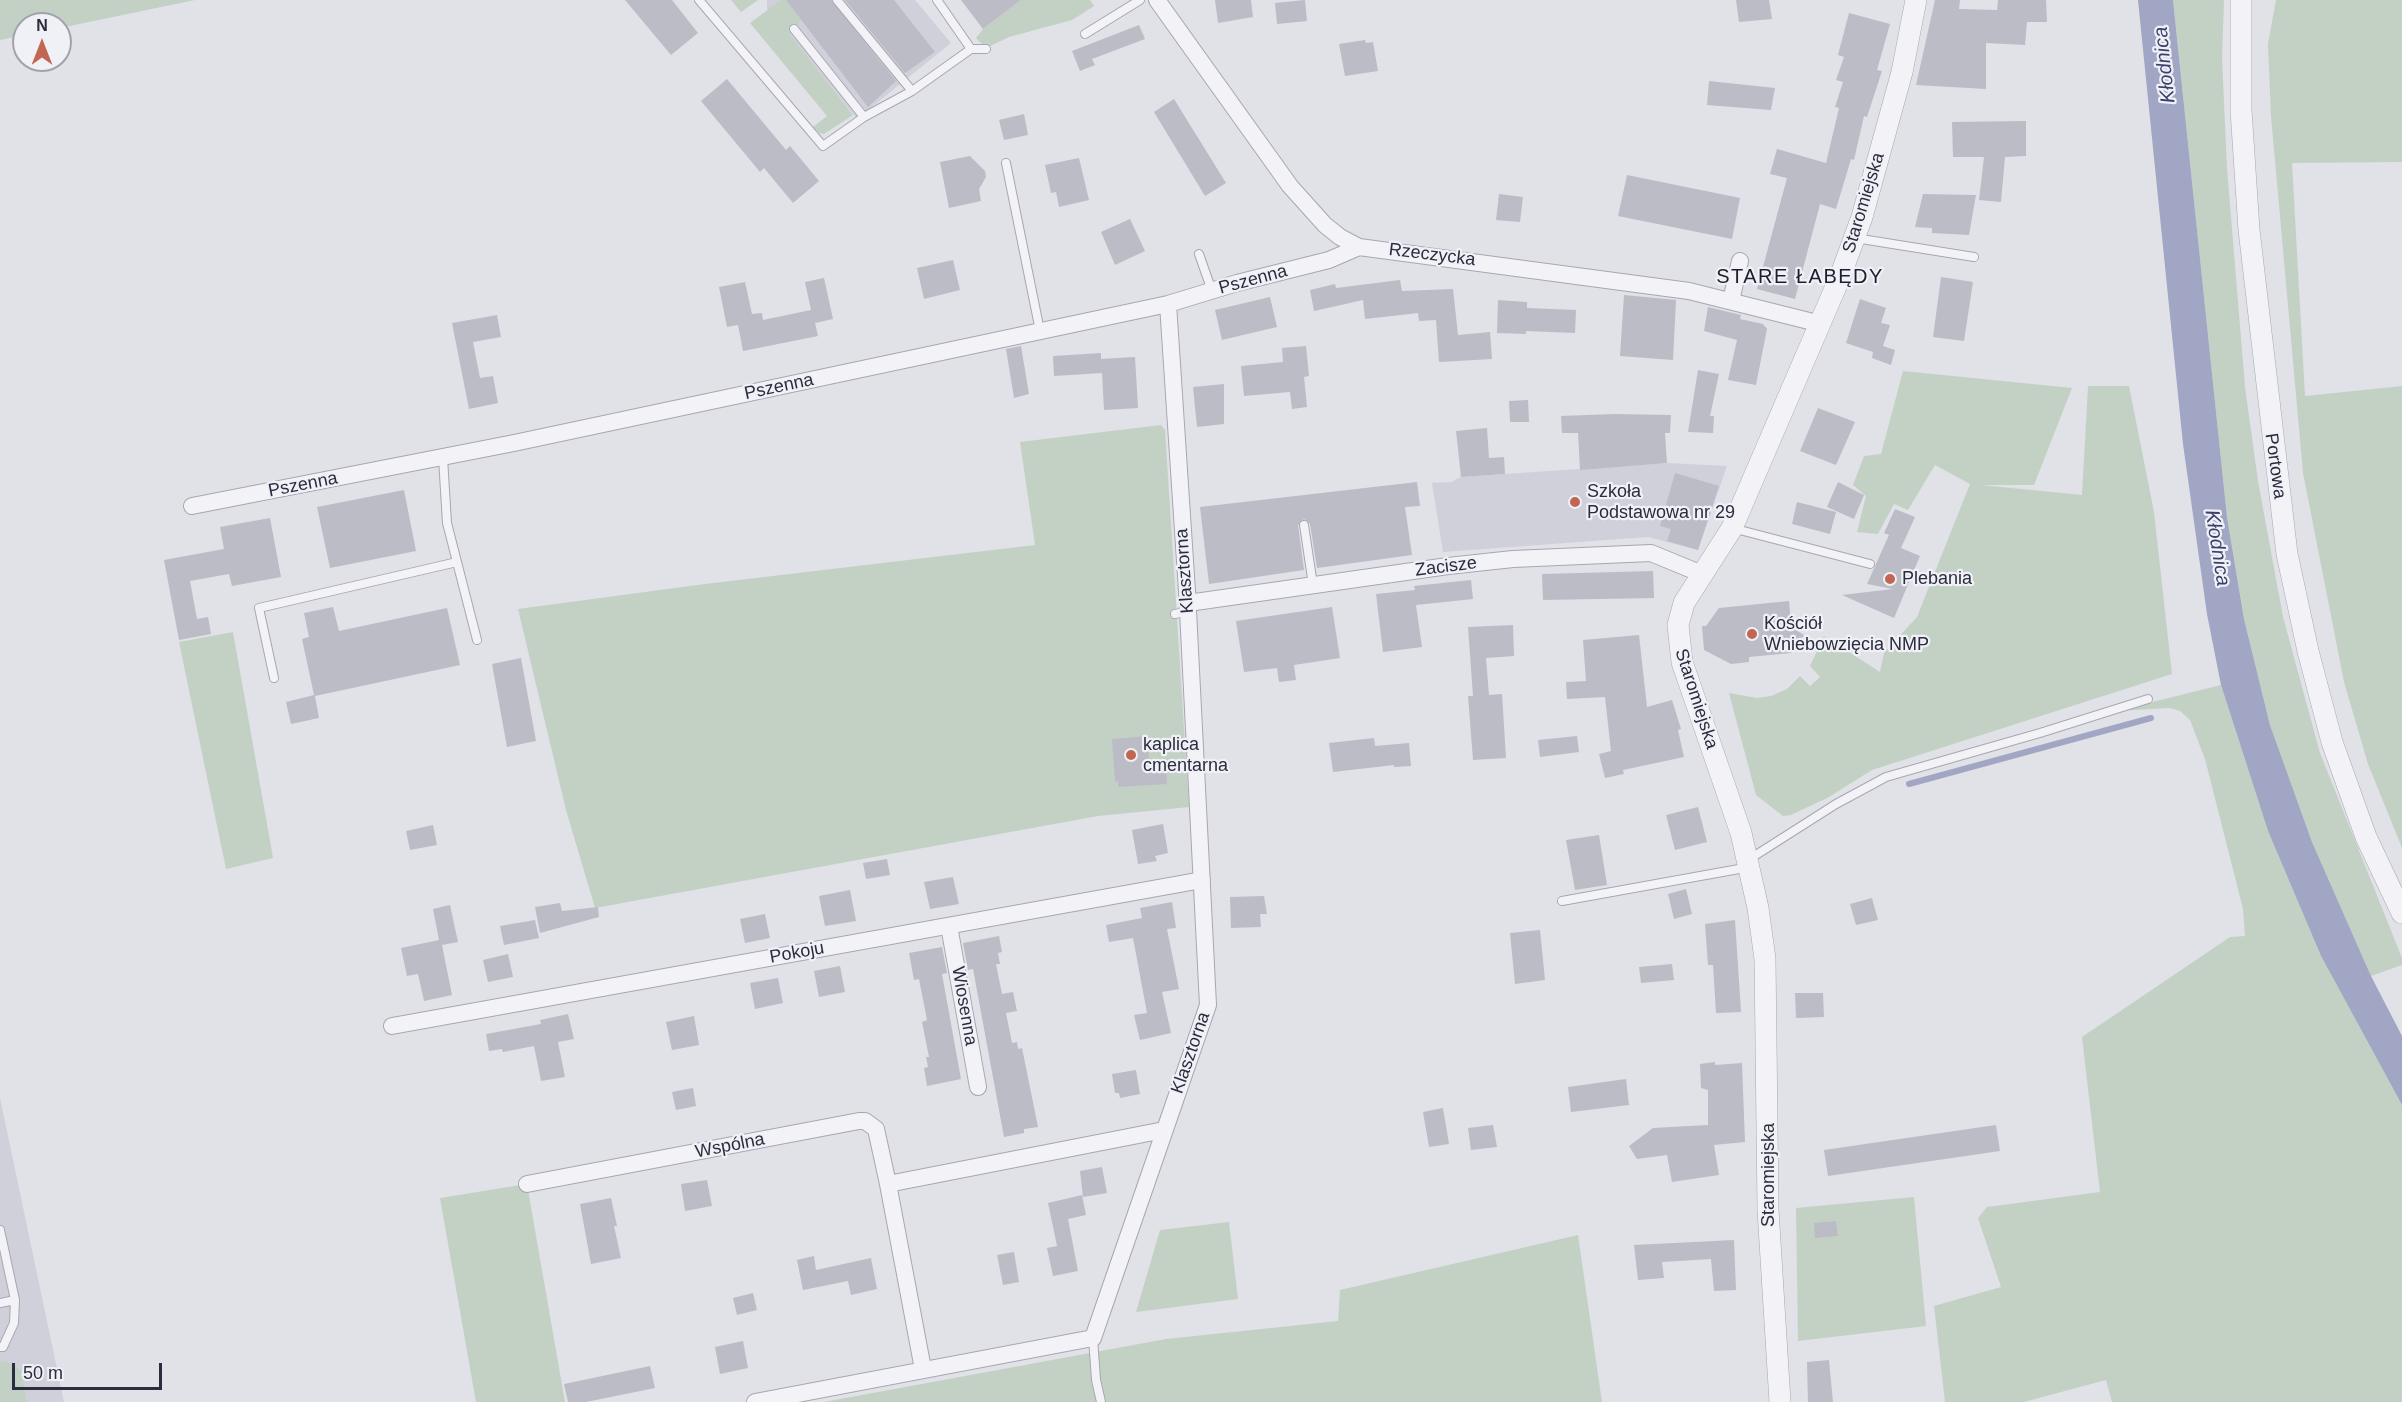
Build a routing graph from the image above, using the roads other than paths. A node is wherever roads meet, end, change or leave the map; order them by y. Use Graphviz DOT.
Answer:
graph roads {
  1 [pos="699,0"];
  2 [pos="837,0"];
  3 [pos="937,0"];
  4 [pos="1140,0"];
  5 [pos="1158,0"];
  6 [pos="1916,0"];
  7 [pos="2241,0"];
  8 [pos="794,29"];
  9 [pos="1085,34"];
  10 [pos="971,49"];
  11 [pos="986,49"];
  12 [pos="912,91"];
  13 [pos="864,117"];
  14 [pos="1006,164"];
  15 [pos="1854,238"];
  16 [pos="1359,247"];
  17 [pos="1199,254"];
  18 [pos="1974,257"];
  19 [pos="1740,261"];
  20 [pos="1212,291"];
  21 [pos="1731,301"];
  22 [pos="1168,304"];
  23 [pos="1821,324"];
  24 [pos="1040,331"];
  25 [pos="442,458"];
  26 [pos="192,506"];
  27 [pos="1304,525"];
  28 [pos="1732,528"];
  29 [pos="457,562"];
  30 [pos="1870,564"];
  31 [pos="1702,574"];
  32 [pos="1313,585"];
  33 [pos="1184,609"];
  34 [pos="477,640"];
  35 [pos="274,678"];
  36 [pos="2148,699"];
  37 [pos="1749,864"];
  38 [pos="1202,880"];
  39 [pos="1562,901"];
  40 [pos="2402,913"];
  41 [pos="949,926"];
  42 [pos="392,1026"];
  43 [pos="978,1087"];
  44 [pos="1164,1130"];
  45 [pos="527,1184"];
  46 [pos="888,1184"];
  47 [pos="0,1230"];
  48 [pos="2,1254"];
  49 [pos="15,1300"];
  50 [pos="0,1303"];
  51 [pos="1093,1338"];
  52 [pos="0,1347"];
  53 [pos="922,1369"];
  54 [pos="755,1402"];
  55 [pos="1101,1402"];
  56 [pos="1780,1402"];
  1 -- 13 [label="lane"];
  2 -- 12 [label="lane"];
  3 -- 10 [label="lane"];
  4 -- 9 [label="lane"];
  5 -- 16 [label="street, Rzeczycka"];
  6 -- 15 [label="street, Staromiejska"];
  7 -- 40 [label="street, Portowa"];
  8 -- 13 [label="lane"];
  10 -- 11 [label="lane"];
  10 -- 12 [label="lane"];
  12 -- 13 [label="lane"];
  14 -- 24 [label="lane"];
  15 -- 18 [label="lane"];
  15 -- 23 [label="street, Staromiejska"];
  16 -- 20 [label="street, Pszenna"];
  16 -- 21 [label="street, Rzeczycka"];
  17 -- 20 [label="lane"];
  19 -- 21 [label="street"];
  20 -- 22 [label="street, Pszenna"];
  21 -- 23 [label="street, Rzeczycka"];
  22 -- 24 [label="street, Pszenna"];
  22 -- 33 [label="street, Klasztorna"];
  23 -- 28 [label="street, Staromiejska"];
  24 -- 25 [label="street, Pszenna"];
  25 -- 26 [label="street, Pszenna"];
  25 -- 29 [label="lane"];
  27 -- 32 [label="lane"];
  28 -- 30 [label="lane"];
  28 -- 31 [label="street, Staromiejska"];
  29 -- 34 [label="lane"];
  29 -- 35 [label="lane"];
  31 -- 32 [label="street, Zacisze"];
  31 -- 37 [label="street, Staromiejska"];
  32 -- 33 [label="street, Zacisze"];
  33 -- 38 [label="street, Klasztorna"];
  36 -- 37 [label="lane"];
  37 -- 39 [label="lane"];
  37 -- 56 [label="street, Staromiejska"];
  38 -- 41 [label="street, Pokoju"];
  38 -- 44 [label="street, Klasztorna"];
  41 -- 42 [label="street, Pokoju"];
  41 -- 43 [label="street, Wiosenna"];
  44 -- 46 [label="street"];
  44 -- 51 [label="street, Klasztorna"];
  45 -- 46 [label="street, Wspólna"];
  46 -- 53 [label="street, Wspólna"];
  47 -- 48 [label="lane"];
  48 -- 49 [label="lane"];
  49 -- 50 [label="lane"];
  49 -- 52 [label="lane"];
  51 -- 53 [label="street"];
  51 -- 55 [label="lane"];
  53 -- 54 [label="street"];
}
